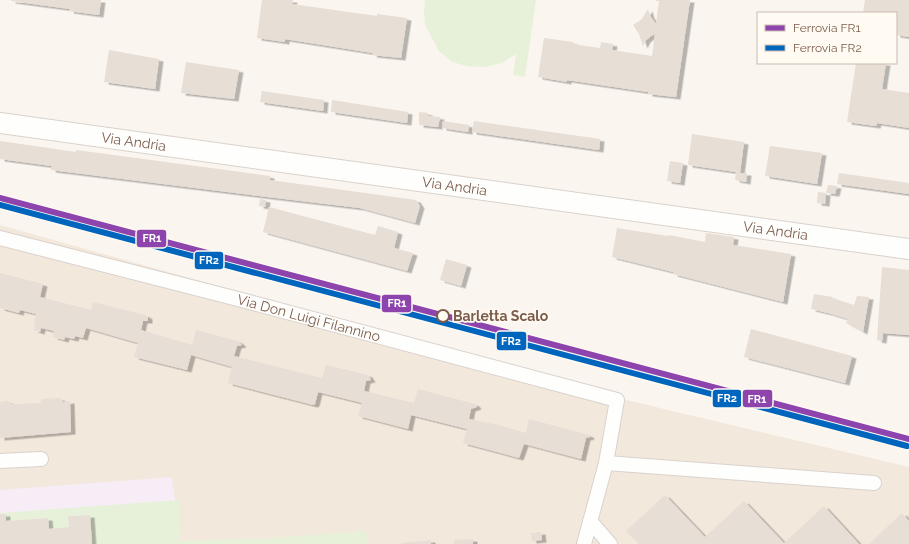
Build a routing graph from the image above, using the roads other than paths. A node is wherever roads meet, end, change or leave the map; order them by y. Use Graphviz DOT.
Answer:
graph roads {
  1 [pos="0,123"];
  2 [pos="0,238"];
  3 [pos="909,249"];
  4 [pos="41,459"];
  5 [pos="0,461"];
  6 [pos="606,463"];
  7 [pos="874,483"];
  8 [pos="590,521"];
  9 [pos="584,544"];
  10 [pos="610,544"];
  1 -- 3 [label="main road, Via Andria"];
  2 -- 6 [label="street, Via Don Luigi Filannino"];
  4 -- 5 [label="street"];
  6 -- 7 [label="street"];
  6 -- 8 [label="street"];
  8 -- 9 [label="street"];
  8 -- 10 [label="street"];
}
